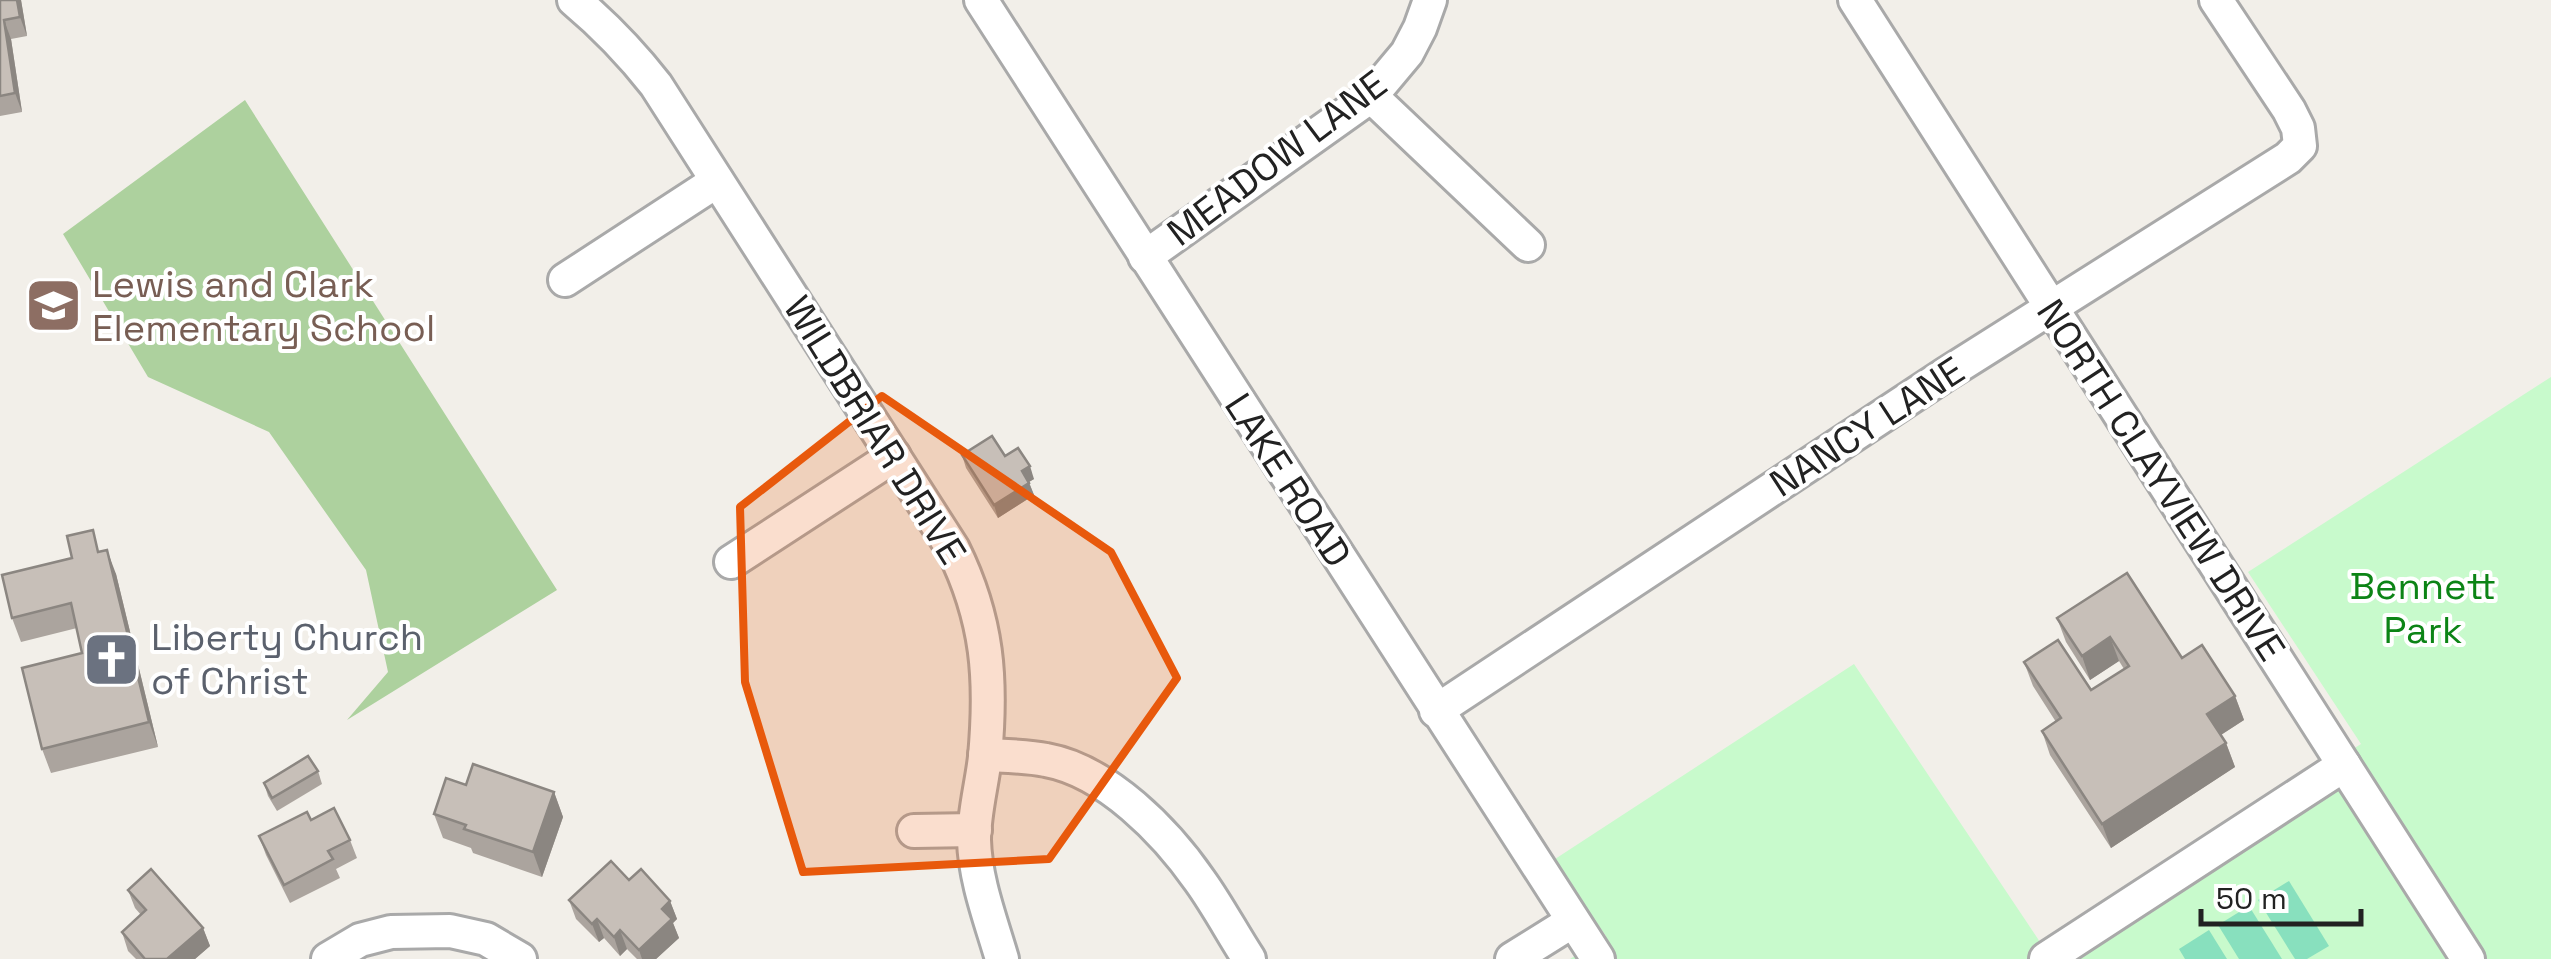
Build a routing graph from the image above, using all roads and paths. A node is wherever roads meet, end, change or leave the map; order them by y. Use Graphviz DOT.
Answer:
graph roads {
  1 [pos="574,0"];
  2 [pos="981,0"];
  3 [pos="1430,0"];
  4 [pos="1855,0"];
  5 [pos="2216,0"];
  6 [pos="1371,96"];
  7 [pos="717,180"];
  8 [pos="1528,245"];
  9 [pos="1145,258"];
  10 [pos="565,280"];
  11 [pos="2051,308"];
  12 [pos="894,456"];
  13 [pos="731,562"];
  14 [pos="1436,711"];
  15 [pos="985,755"];
  16 [pos="2344,765"];
  17 [pos="976,830"];
  18 [pos="914,831"];
  19 [pos="1573,921"];
  20 [pos="328,959"];
  21 [pos="520,959"];
  22 [pos="1002,959"];
  23 [pos="1249,959"];
  24 [pos="1512,959"];
  25 [pos="1598,959"];
  26 [pos="2046,959"];
  27 [pos="2468,959"];
  1 -- 7 [label="street, WILDBRIAR DRIVE"];
  2 -- 9 [label="street, LAKE ROAD"];
  3 -- 6 [label="street, MEADOW LANE"];
  4 -- 11 [label="street, NORTH CLAYVIEW DRIVE"];
  5 -- 11 [label="street, NANCY LANE"];
  6 -- 8 [label="street"];
  6 -- 9 [label="street, MEADOW LANE"];
  7 -- 10 [label="street"];
  7 -- 12 [label="street, WILDBRIAR DRIVE"];
  9 -- 14 [label="street, LAKE ROAD"];
  11 -- 14 [label="street, NANCY LANE"];
  11 -- 16 [label="street, NORTH CLAYVIEW DRIVE"];
  12 -- 13 [label="street"];
  12 -- 15 [label="street, WILDBRIAR DRIVE"];
  14 -- 19 [label="street, LAKE ROAD"];
  15 -- 17 [label="street, WILDBRIAR DRIVE"];
  15 -- 23 [label="street"];
  16 -- 26 [label="street"];
  16 -- 27 [label="street, NORTH CLAYVIEW DRIVE"];
  17 -- 18 [label="street"];
  17 -- 22 [label="street, WILDBRIAR DRIVE"];
  19 -- 24 [label="street"];
  19 -- 25 [label="street, LAKE ROAD"];
  20 -- 21 [label="street"];
}
